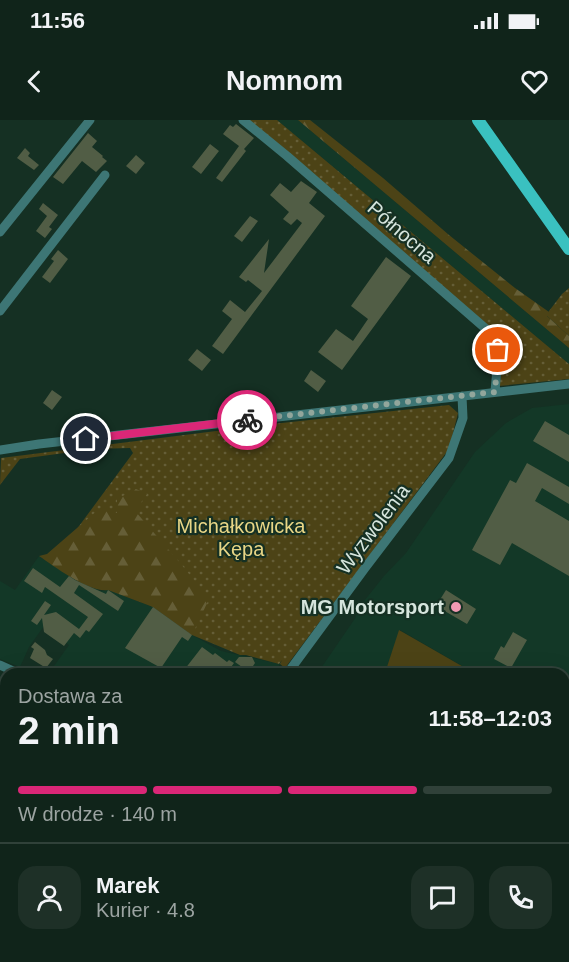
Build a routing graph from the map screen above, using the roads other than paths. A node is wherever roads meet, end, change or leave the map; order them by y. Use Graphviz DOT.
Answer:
graph roads {
  1 [pos="90,120"];
  2 [pos="243,120"];
  3 [pos="478,120"];
  4 [pos="105,175"];
  5 [pos="0,232"];
  6 [pos="569,249"];
  7 [pos="0,311"];
  8 [pos="569,384"];
  9 [pos="495,392"];
  10 [pos="462,396"];
  11 [pos="0,450"];
  12 [pos="291,668"];
  1 -- 5 [label="street"];
  2 -- 9 [label="street, Północna"];
  3 -- 6 [label="main road"];
  4 -- 7 [label="street"];
  8 -- 9 [label="street"];
  9 -- 10 [label="street"];
  10 -- 11 [label="street"];
  10 -- 12 [label="street, Wyzwolenia"];
}
